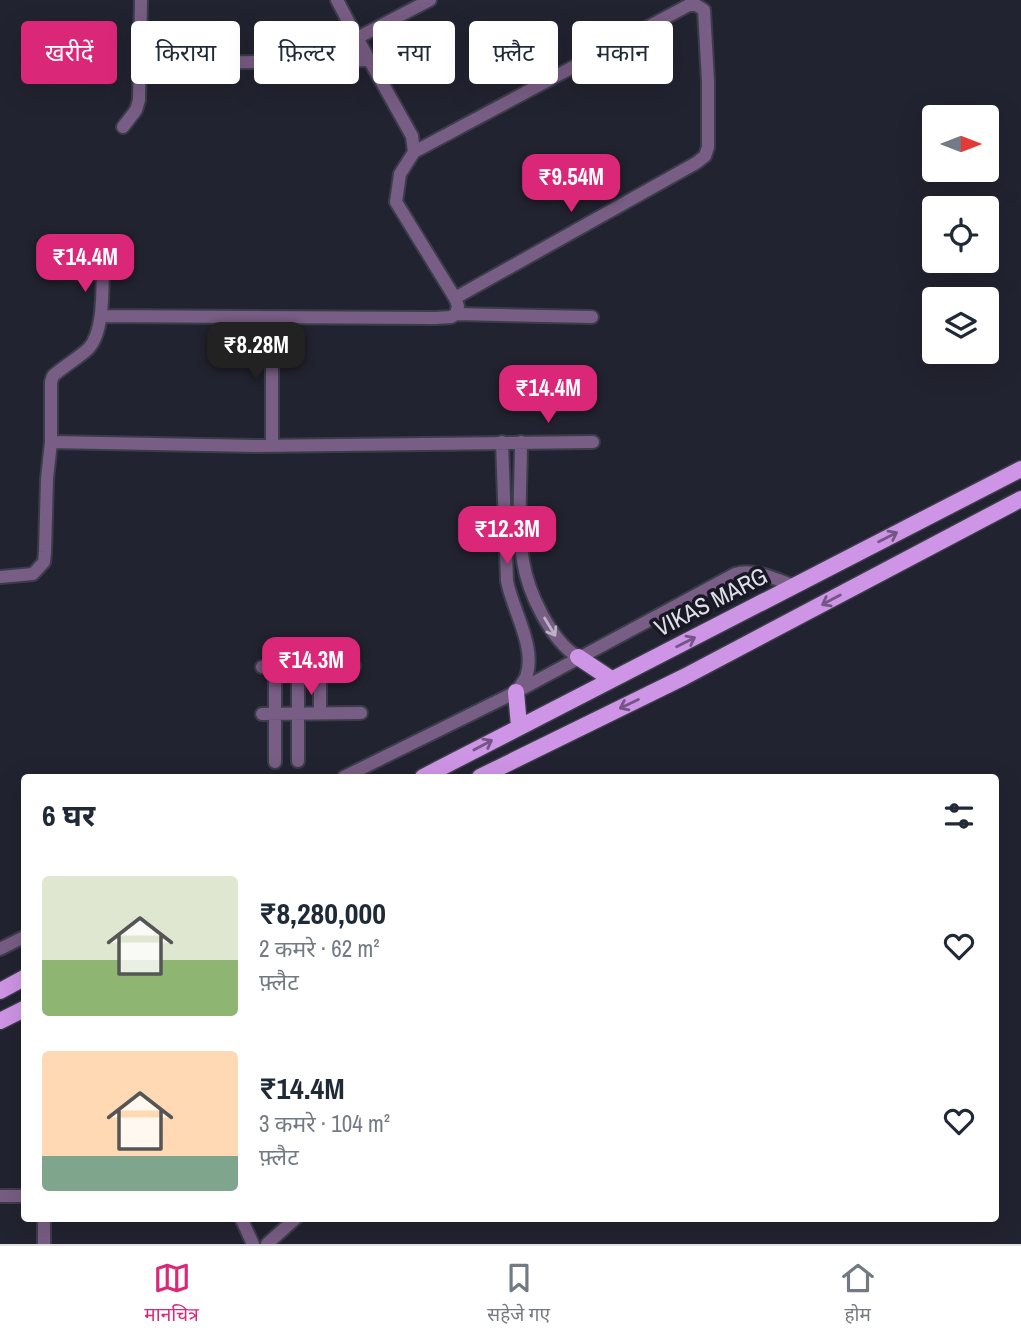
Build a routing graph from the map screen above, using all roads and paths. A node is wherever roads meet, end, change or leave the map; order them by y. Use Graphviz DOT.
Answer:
graph roads {
  1 [pos="141,0"];
  2 [pos="337,0"];
  3 [pos="430,0"];
  4 [pos="140,21"];
  5 [pos="348,21"];
  6 [pos="359,36"];
  7 [pos="359,41"];
  8 [pos="368,60"];
  9 [pos="240,62"];
  10 [pos="139,84"];
  11 [pos="123,127"];
  12 [pos="414,152"];
  13 [pos="103,263"];
  14 [pos="455,298"];
  15 [pos="456,314"];
  16 [pos="100,316"];
  17 [pos="592,317"];
  18 [pos="272,318"];
  19 [pos="51,442"];
  20 [pos="502,442"];
  21 [pos="521,442"];
  22 [pos="593,442"];
  23 [pos="272,445"];
  24 [pos="1021,469"];
  25 [pos="1021,499"];
  26 [pos="0,577"];
  27 [pos="794,586"];
  28 [pos="537,601"];
  29 [pos="516,610"];
  30 [pos="578,657"];
  31 [pos="298,666"];
  32 [pos="320,666"];
  33 [pos="354,666"];
  34 [pos="611,679"];
  35 [pos="516,692"];
  36 [pos="320,713"];
  37 [pos="361,713"];
  38 [pos="268,714"];
  39 [pos="298,714"];
  40 [pos="519,726"];
  41 [pos="298,761"];
  42 [pos="275,762"];
  43 [pos="350,774"];
  44 [pos="429,774"];
  45 [pos="486,774"];
  46 [pos="21,938"];
  47 [pos="0,949"];
  48 [pos="21,980"];
  49 [pos="0,991"];
  50 [pos="21,1010"];
  51 [pos="0,1021"];
  52 [pos="0,1196"];
  53 [pos="21,1196"];
  54 [pos="44,1222"];
  55 [pos="243,1222"];
  56 [pos="292,1222"];
  57 [pos="44,1244"];
  58 [pos="253,1244"];
  59 [pos="267,1244"];
  1 -- 4 [label="street"];
  2 -- 5 [label="street"];
  3 -- 6 [label="street"];
  7 -- 8 [label="street"];
  8 -- 9 [label="street"];
  8 -- 12 [label="street"];
  10 -- 11 [label="street"];
  12 -- 14 [label="street"];
  12 -- 14 [label="street"];
  13 -- 16 [label="street"];
  14 -- 15 [label="street"];
  15 -- 17 [label="street"];
  15 -- 18 [label="street"];
  16 -- 18 [label="street"];
  16 -- 19 [label="street"];
  18 -- 23 [label="street"];
  19 -- 23 [label="street"];
  19 -- 26 [label="street"];
  20 -- 21 [label="street"];
  20 -- 23 [label="street"];
  20 -- 29 [label="street"];
  21 -- 22 [label="street"];
  21 -- 28 [label="street"];
  27 -- 24 [label="main road, VIKAS MARG, one-way"];
  25 -- 45 [label="main road, one-way"];
  27 -- 30 [label="street"];
  34 -- 27 [label="main road, VIKAS MARG, one-way"];
  28 -- 29 [label="street"];
  28 -- 30 [label="street, one-way"];
  29 -- 35 [label="street"];
  30 -- 34 [label="main road"];
  30 -- 35 [label="street"];
  31 -- 32 [label="street"];
  31 -- 38 [label="street"];
  31 -- 39 [label="street"];
  32 -- 33 [label="street"];
  32 -- 36 [label="street"];
  34 -- 40 [label="main road, VIKAS MARG"];
  35 -- 40 [label="main road"];
  35 -- 43 [label="street"];
  36 -- 37 [label="street"];
  36 -- 39 [label="street"];
  38 -- 39 [label="street"];
  38 -- 42 [label="street"];
  39 -- 41 [label="street"];
  44 -- 40 [label="main road, VIKAS MARG, one-way"];
  46 -- 47 [label="street"];
  48 -- 49 [label="main road"];
  50 -- 51 [label="main road"];
  52 -- 53 [label="street"];
  54 -- 57 [label="street"];
  55 -- 58 [label="street"];
  56 -- 59 [label="street"];
}
